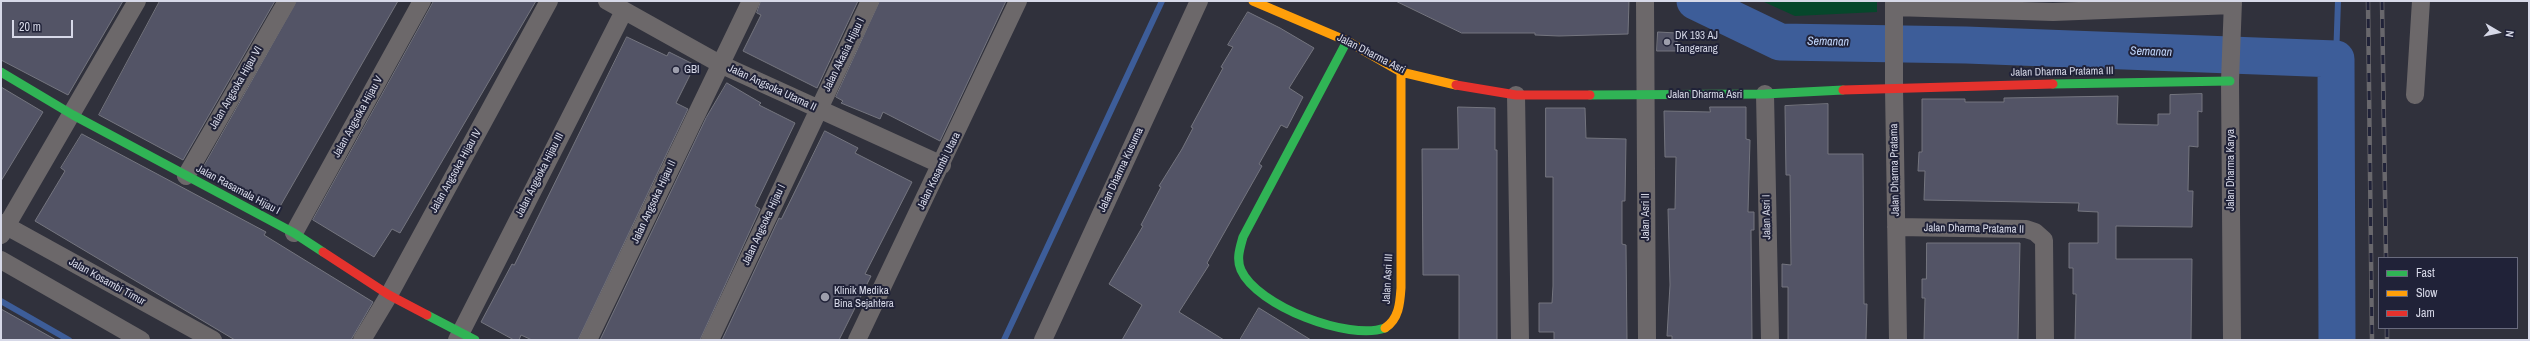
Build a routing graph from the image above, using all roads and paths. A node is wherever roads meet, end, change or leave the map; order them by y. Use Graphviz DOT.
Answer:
graph roads {
  1 [pos="137,1"];
  2 [pos="287,1"];
  3 [pos="422,1"];
  4 [pos="549,1"];
  5 [pos="607,1"];
  6 [pos="750,1"];
  7 [pos="870,1"];
  8 [pos="1018,1"];
  9 [pos="1199,1"];
  10 [pos="1253,1"];
  11 [pos="1645,1"];
  12 [pos="2421,1"];
  13 [pos="1894,7"];
  14 [pos="2053,7"];
  15 [pos="2232,7"];
  16 [pos="624,11"];
  17 [pos="1347,41"];
  18 [pos="720,64"];
  19 [pos="1,72"];
  20 [pos="1401,72"];
  21 [pos="2231,74"];
  22 [pos="1894,87"];
  23 [pos="1765,94"];
  24 [pos="1516,95"];
  25 [pos="1645,95"];
  26 [pos="2415,95"];
  27 [pos="819,109"];
  28 [pos="73,116"];
  29 [pos="942,165"];
  30 [pos="186,176"];
  31 [pos="1896,227"];
  32 [pos="3,228"];
  33 [pos="294,233"];
  34 [pos="1,260"];
  35 [pos="389,295"];
  36 [pos="1331,334"];
  37 [pos="464,338"];
  38 [pos="1049,338"];
  39 [pos="141,340"];
  40 [pos="214,340"];
  41 [pos="362,340"];
  42 [pos="588,340"];
  43 [pos="710,340"];
  44 [pos="857,340"];
  45 [pos="1520,340"];
  46 [pos="1647,340"];
  47 [pos="1770,340"];
  48 [pos="1898,340"];
  49 [pos="2045,340"];
  50 [pos="2232,340"];
  1 -- 28 [label="street"];
  2 -- 30 [label="street, Jalan Angsoka Hijau VI"];
  3 -- 33 [label="street, Jalan Angsoka Hijau V"];
  4 -- 35 [label="street, Jalan Angsoka Hijau IV"];
  5 -- 16 [label="street, Jalan Angsoka Utama II"];
  6 -- 18 [label="street, Jalan Angsoka Hijau II"];
  7 -- 27 [label="street, Jalan Akasia Hijau I"];
  8 -- 29 [label="street, Jalan Kosambi Utara"];
  9 -- 38 [label="street, Jalan Dharma Kusuma"];
  10 -- 17 [label="street, Jalan Dharma Asri"];
  11 -- 25 [label="street, Jalan Asri II"];
  12 -- 26 [label="street"];
  13 -- 14 [label="street"];
  13 -- 22 [label="street, Jalan Dharma Pratama"];
  14 -- 15 [label="street"];
  15 -- 21 [label="street, Jalan Dharma Karya"];
  16 -- 18 [label="street, Jalan Angsoka Utama II"];
  16 -- 37 [label="street, Jalan Angsoka Hijau III"];
  17 -- 20 [label="street, Jalan Dharma Asri"];
  17 -- 36 [label="street, Jalan Asri III"];
  18 -- 27 [label="street, Jalan Angsoka Utama II"];
  18 -- 42 [label="street, Jalan Angsoka Hijau II"];
  19 -- 28 [label="street, Jalan Rasamala Hijau I"];
  20 -- 24 [label="street, Jalan Dharma Asri"];
  20 -- 36 [label="street, Jalan Asri III"];
  21 -- 22 [label="street, Jalan Dharma Pratama III"];
  21 -- 50 [label="street, Jalan Dharma Karya"];
  22 -- 23 [label="street, Jalan Dharma Asri"];
  22 -- 31 [label="street, Jalan Dharma Pratama"];
  23 -- 25 [label="street, Jalan Dharma Asri"];
  23 -- 47 [label="street, Jalan Asri I"];
  24 -- 25 [label="street, Jalan Dharma Asri"];
  24 -- 45 [label="street"];
  25 -- 46 [label="street, Jalan Asri II"];
  27 -- 29 [label="street, Jalan Angsoka Utama II"];
  27 -- 43 [label="street, Jalan Angsoka Hijau I"];
  28 -- 30 [label="street, Jalan Rasamala Hijau I"];
  28 -- 32 [label="street"];
  29 -- 44 [label="street, Jalan Kosambi Utara"];
  30 -- 33 [label="street, Jalan Rasamala Hijau I"];
  31 -- 48 [label="street, Jalan Dharma Pratama"];
  31 -- 49 [label="street, Jalan Dharma Pratama II"];
  32 -- 40 [label="street, Jalan Kosambi Timur"];
  33 -- 35 [label="street, Jalan Rasamala Hijau I"];
  34 -- 39 [label="street"];
  35 -- 37 [label="street, Jalan Rasamala Hijau I"];
  35 -- 41 [label="street, Jalan Angsoka Hijau IV"];
}
